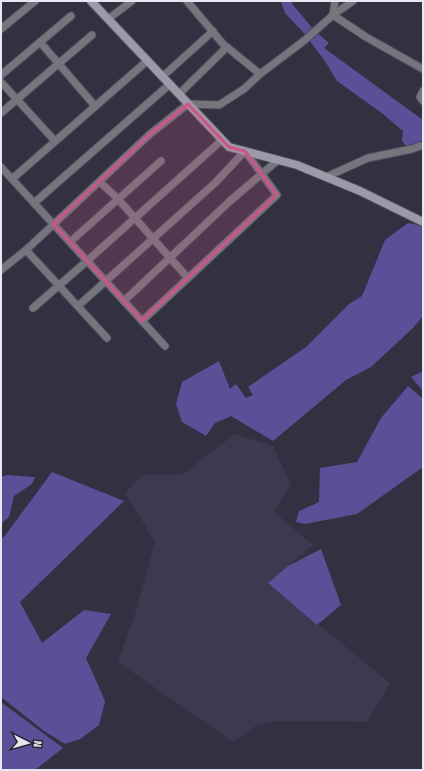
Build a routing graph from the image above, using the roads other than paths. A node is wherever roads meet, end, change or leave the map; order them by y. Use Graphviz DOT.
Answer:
graph roads {
  1 [pos="34,1"];
  2 [pos="91,1"];
  3 [pos="132,1"];
  4 [pos="187,1"];
  5 [pos="335,1"];
  6 [pos="353,1"];
  7 [pos="333,15"];
  8 [pos="71,16"];
  9 [pos="108,19"];
  10 [pos="2,27"];
  11 [pos="213,31"];
  12 [pos="92,35"];
  13 [pos="40,42"];
  14 [pos="227,47"];
  15 [pos="148,61"];
  16 [pos="58,64"];
  17 [pos="423,69"];
  18 [pos="260,74"];
  19 [pos="1,75"];
  20 [pos="162,76"];
  21 [pos="1,82"];
  22 [pos="170,84"];
  23 [pos="423,91"];
  24 [pos="179,94"];
  25 [pos="17,99"];
  26 [pos="423,101"];
  27 [pos="188,104"];
  28 [pos="95,106"];
  29 [pos="1,113"];
  30 [pos="222,140"];
  31 [pos="55,141"];
  32 [pos="423,145"];
  33 [pos="245,151"];
  34 [pos="278,160"];
  35 [pos="161,161"];
  36 [pos="1,167"];
  37 [pos="262,174"];
  38 [pos="326,177"];
  39 [pos="12,179"];
  40 [pos="100,182"];
  41 [pos="118,199"];
  42 [pos="34,203"];
  43 [pos="135,218"];
  44 [pos="423,222"];
  45 [pos="53,224"];
  46 [pos="153,238"];
  47 [pos="70,242"];
  48 [pos="26,250"];
  49 [pos="170,258"];
  50 [pos="87,261"];
  51 [pos="1,270"];
  52 [pos="187,277"];
  53 [pos="105,281"];
  54 [pos="59,286"];
  55 [pos="124,301"];
  56 [pos="78,306"];
  57 [pos="33,308"];
  58 [pos="142,321"];
  59 [pos="107,338"];
  60 [pos="165,346"];
  1 -- 10 [label="street"];
  2 -- 9 [label="street"];
  3 -- 9 [label="street"];
  4 -- 11 [label="street"];
  5 -- 7 [label="street"];
  6 -- 7 [label="street"];
  7 -- 17 [label="street"];
  7 -- 18 [label="street"];
  8 -- 13 [label="street"];
  9 -- 15 [label="street"];
  11 -- 14 [label="street"];
  11 -- 20 [label="street"];
  12 -- 16 [label="street"];
  13 -- 16 [label="street"];
  13 -- 19 [label="street"];
  14 -- 18 [label="street"];
  14 -- 24 [label="street"];
  15 -- 20 [label="street"];
  15 -- 28 [label="street"];
  16 -- 25 [label="street"];
  16 -- 28 [label="street"];
  18 -- 27 [label="street"];
  20 -- 22 [label="street"];
  21 -- 25 [label="street"];
  22 -- 24 [label="street"];
  22 -- 42 [label="street"];
  23 -- 26 [label="street"];
  24 -- 27 [label="street"];
  25 -- 29 [label="street"];
  25 -- 31 [label="street"];
  27 -- 30 [label="street"];
  27 -- 40 [label="street"];
  28 -- 31 [label="street"];
  30 -- 33 [label="street"];
  30 -- 43 [label="street"];
  31 -- 39 [label="street"];
  32 -- 38 [label="street"];
  33 -- 34 [label="street"];
  33 -- 37 [label="street"];
  33 -- 46 [label="street"];
  34 -- 37 [label="street"];
  34 -- 38 [label="street"];
  35 -- 41 [label="street"];
  36 -- 39 [label="street"];
  37 -- 49 [label="street"];
  37 -- 52 [label="street"];
  38 -- 44 [label="street"];
  39 -- 42 [label="street"];
  40 -- 41 [label="street"];
  40 -- 45 [label="street"];
  41 -- 43 [label="street"];
  41 -- 47 [label="street"];
  42 -- 45 [label="street"];
  43 -- 46 [label="street"];
  43 -- 50 [label="street"];
  45 -- 47 [label="street"];
  45 -- 48 [label="street"];
  46 -- 49 [label="street"];
  46 -- 53 [label="street"];
  47 -- 50 [label="street"];
  48 -- 51 [label="street"];
  48 -- 54 [label="street"];
  49 -- 52 [label="street"];
  49 -- 55 [label="street"];
  50 -- 53 [label="street"];
  50 -- 54 [label="street"];
  52 -- 58 [label="street"];
  53 -- 55 [label="street"];
  53 -- 56 [label="street"];
  54 -- 56 [label="street"];
  54 -- 57 [label="street"];
  55 -- 58 [label="street"];
  56 -- 59 [label="street"];
  58 -- 60 [label="street"];
}
